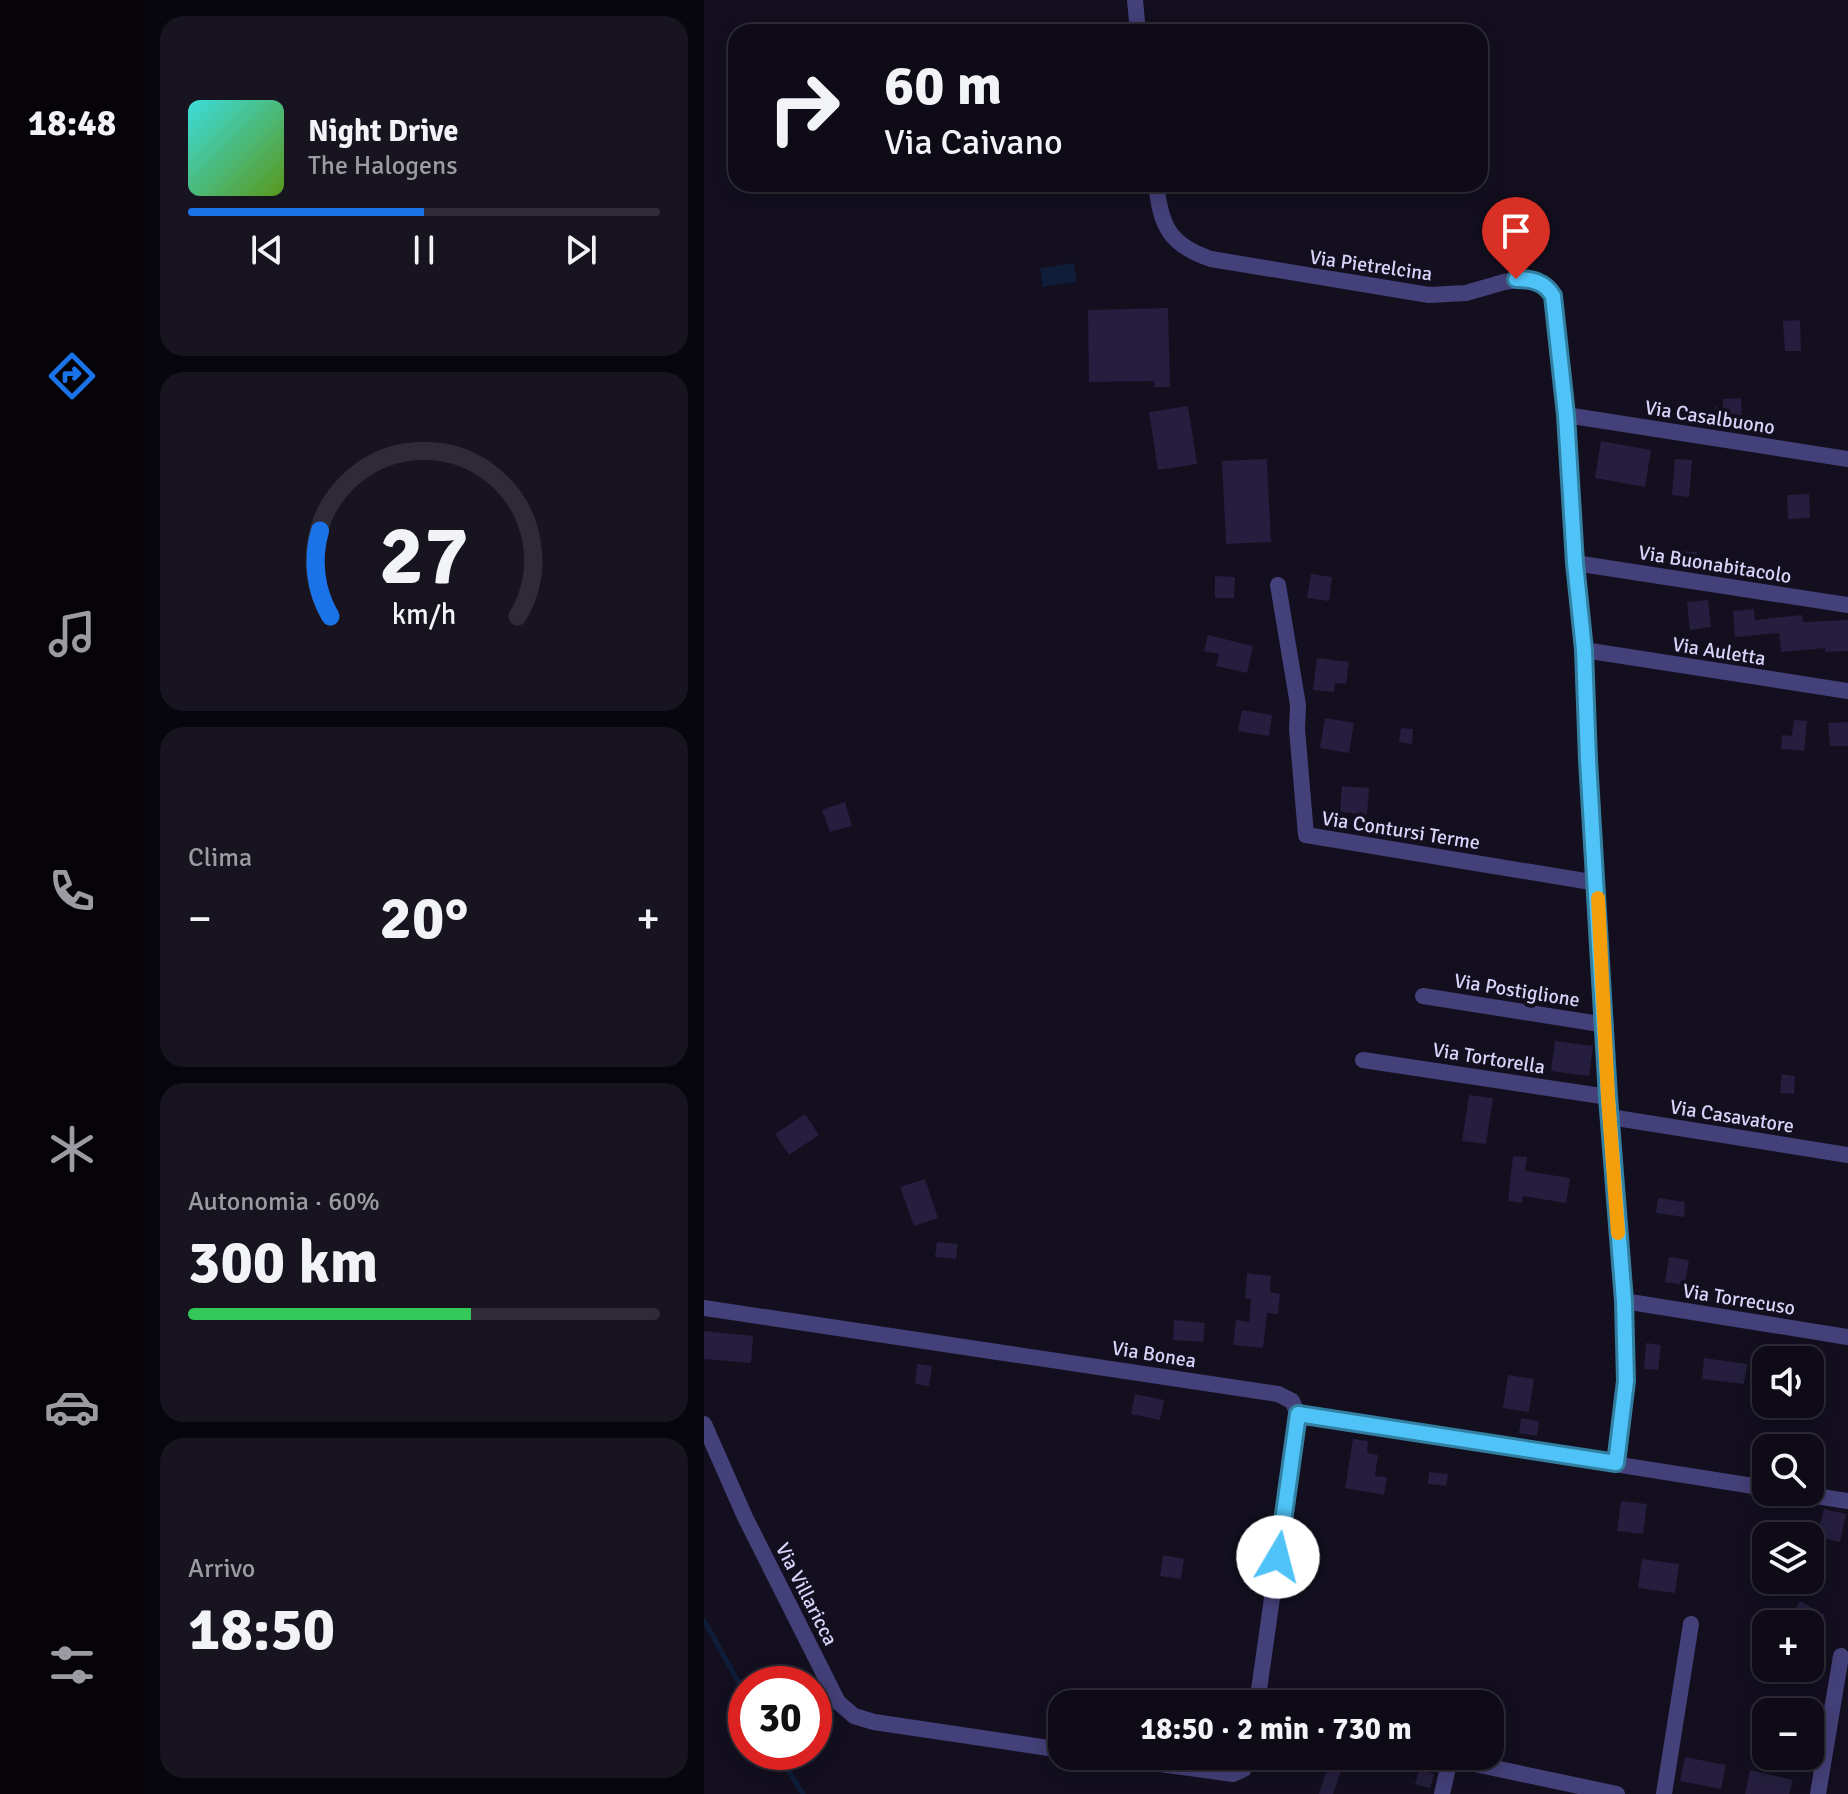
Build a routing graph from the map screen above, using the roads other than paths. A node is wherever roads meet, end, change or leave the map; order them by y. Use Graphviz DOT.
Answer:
graph roads {
  1 [pos="1135,0"];
  2 [pos="1137,24"];
  3 [pos="1158,192"];
  4 [pos="1566,415"];
  5 [pos="1848,459"];
  6 [pos="1575,563"];
  7 [pos="1278,585"];
  8 [pos="1848,605"];
  9 [pos="1584,650"];
  10 [pos="1848,691"];
  11 [pos="1597,883"];
  12 [pos="1423,996"];
  13 [pos="1606,1025"];
  14 [pos="1363,1060"];
  15 [pos="1608,1097"];
  16 [pos="1610,1117"];
  17 [pos="1848,1155"];
  18 [pos="1624,1301"];
  19 [pos="704,1308"];
  20 [pos="1848,1337"];
  21 [pos="1298,1414"];
  22 [pos="704,1424"];
  23 [pos="1616,1463"];
  24 [pos="1752,1486"];
  25 [pos="1824,1497"];
  26 [pos="1848,1501"];
  27 [pos="1691,1624"];
  28 [pos="1841,1656"];
  29 [pos="1259,1690"];
  30 [pos="1048,1748"];
  31 [pos="1204,1770"];
  32 [pos="1242,1770"];
  33 [pos="1443,1770"];
  34 [pos="1491,1770"];
  35 [pos="1560,1789"];
  36 [pos="1442,1794"];
  37 [pos="1617,1794"];
  38 [pos="1664,1794"];
  39 [pos="1818,1794"];
  1 -- 2 [label="street"];
  3 -- 4 [label="street, Via Pietrelcina"];
  4 -- 5 [label="street, Via Casalbuono"];
  4 -- 6 [label="street, Via Pietrelcina"];
  6 -- 8 [label="street, Via Buonabitacolo"];
  6 -- 9 [label="street, Via Pietrelcina"];
  7 -- 11 [label="street, Via Contursi Terme"];
  9 -- 10 [label="street, Via Auletta"];
  9 -- 11 [label="street, Via Pietrelcina"];
  11 -- 13 [label="street, Via Pietrelcina"];
  12 -- 13 [label="street, Via Postiglione"];
  13 -- 15 [label="street, Via Pietrelcina"];
  14 -- 15 [label="street, Via Tortorella"];
  15 -- 16 [label="street, Via Pietrelcina"];
  16 -- 17 [label="street, Via Casavatore"];
  16 -- 18 [label="street, Via Pietrelcina"];
  18 -- 20 [label="street, Via Torrecuso"];
  18 -- 23 [label="street, Via Pietrelcina"];
  19 -- 21 [label="street, Via Bonea"];
  21 -- 23 [label="street"];
  21 -- 29 [label="street"];
  22 -- 30 [label="street, Via Villaricca"];
  23 -- 24 [label="street"];
  25 -- 26 [label="street"];
  27 -- 38 [label="street"];
  28 -- 39 [label="street"];
  31 -- 32 [label="street"];
  33 -- 36 [label="street"];
  34 -- 35 [label="street"];
  35 -- 37 [label="street"];
}
